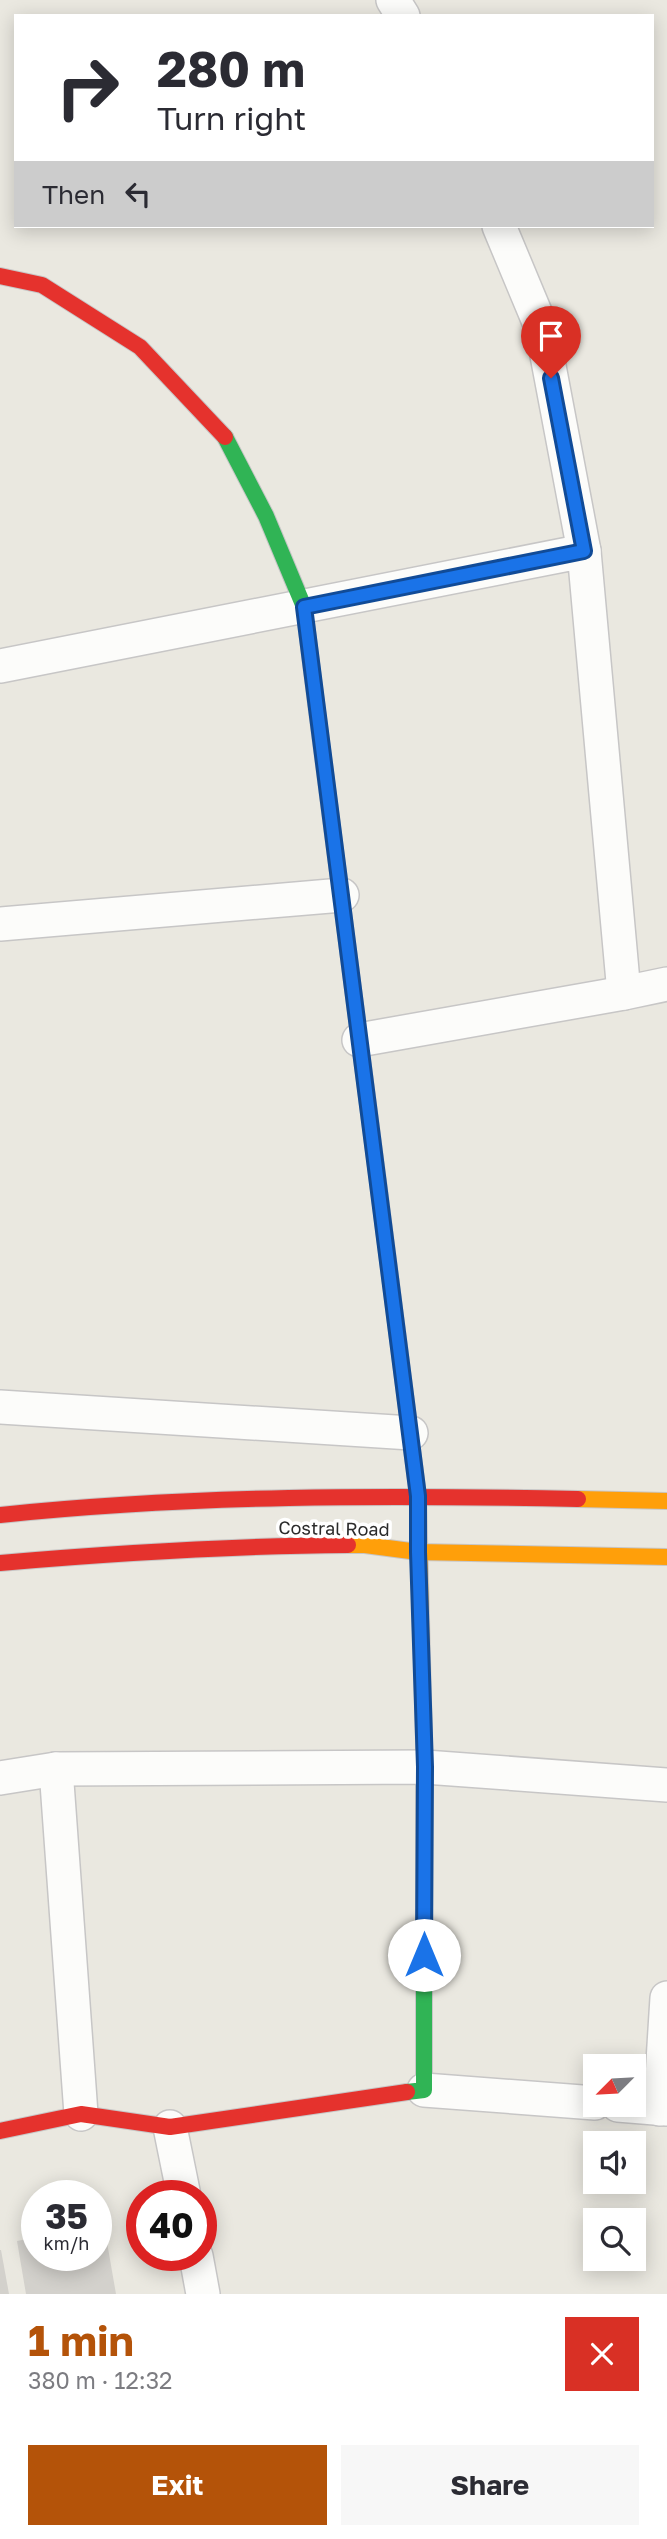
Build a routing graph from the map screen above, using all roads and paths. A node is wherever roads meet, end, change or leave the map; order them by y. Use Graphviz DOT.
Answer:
graph roads {
  1 [pos="500,228"];
  2 [pos="0,276"];
  3 [pos="584,551"];
  4 [pos="304,607"];
  5 [pos="0,666"];
  6 [pos="342,895"];
  7 [pos="0,924"];
  8 [pos="667,984"];
  9 [pos="624,993"];
  10 [pos="359,1040"];
  11 [pos="0,1407"];
  12 [pos="411,1433"];
  13 [pos="418,1496"];
  14 [pos="667,1501"];
  15 [pos="0,1515"];
  16 [pos="418,1552"];
  17 [pos="667,1557"];
  18 [pos="0,1563"];
  19 [pos="425,1767"];
  20 [pos="55,1769"];
  21 [pos="0,1778"];
  22 [pos="667,1785"];
  23 [pos="667,1998"];
  24 [pos="424,2090"];
  25 [pos="583,2103"];
  26 [pos="646,2107"];
  27 [pos="664,2109"];
  28 [pos="81,2114"];
  29 [pos="170,2127"];
  30 [pos="0,2131"];
  31 [pos="181,2180"];
  32 [pos="199,2271"];
  33 [pos="203,2294"];
  1 -- 3 [label="street"];
  2 -- 4 [label="main road"];
  3 -- 4 [label="street"];
  3 -- 9 [label="street"];
  4 -- 5 [label="street"];
  4 -- 6 [label="main road"];
  6 -- 7 [label="street"];
  6 -- 10 [label="main road"];
  8 -- 9 [label="street"];
  9 -- 10 [label="street"];
  10 -- 12 [label="main road"];
  11 -- 12 [label="street"];
  12 -- 13 [label="main road"];
  13 -- 14 [label="main road, Costral Road"];
  13 -- 15 [label="main road, Costral Road"];
  13 -- 16 [label="main road"];
  16 -- 17 [label="main road, Costral Road"];
  16 -- 18 [label="main road, Costral Road"];
  16 -- 19 [label="main road"];
  19 -- 20 [label="street"];
  19 -- 22 [label="street"];
  19 -- 24 [label="main road"];
  20 -- 21 [label="street"];
  20 -- 28 [label="street"];
  23 -- 27 [label="street"];
  24 -- 25 [label="street"];
  24 -- 29 [label="main road"];
  26 -- 27 [label="street"];
  28 -- 29 [label="main road"];
  28 -- 30 [label="main road"];
  29 -- 31 [label="street"];
  32 -- 33 [label="street"];
}
